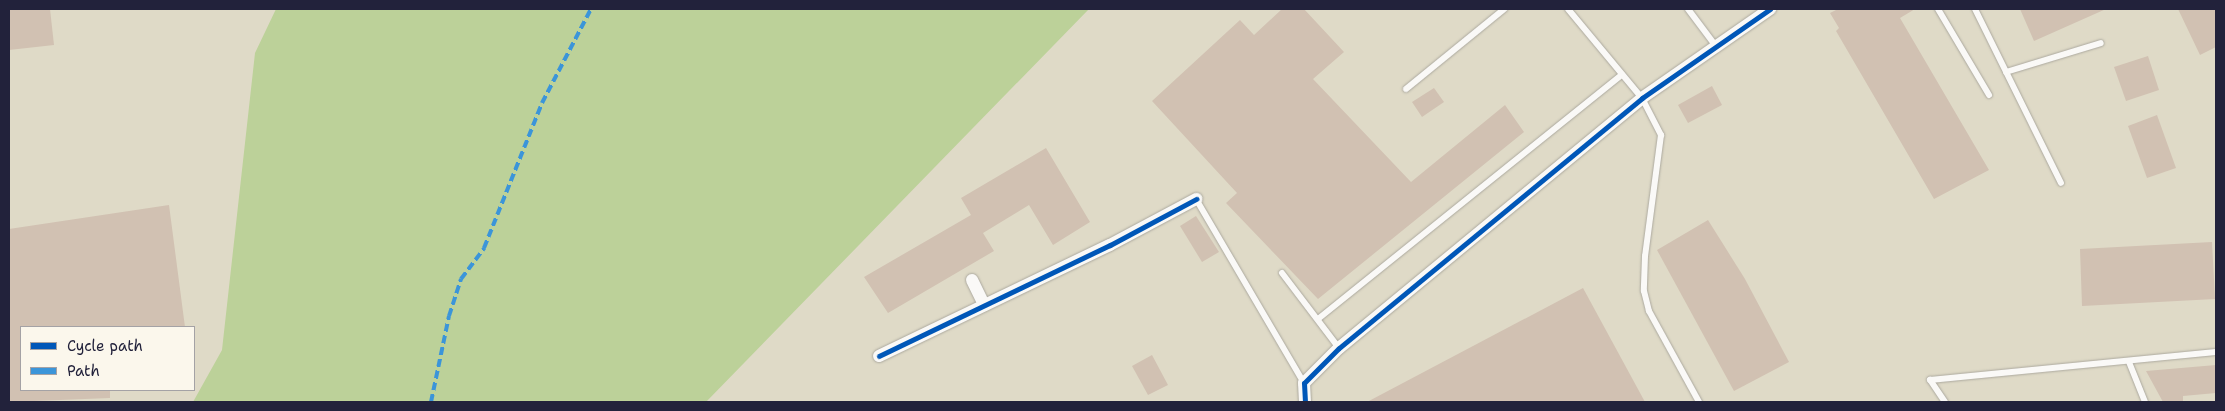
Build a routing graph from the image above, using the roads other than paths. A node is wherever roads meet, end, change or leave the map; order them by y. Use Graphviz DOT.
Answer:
graph roads {
  1 [pos="1504,9"];
  2 [pos="1568,9"];
  3 [pos="1688,9"];
  4 [pos="1770,9"];
  5 [pos="1938,9"];
  6 [pos="1975,9"];
  7 [pos="2102,43"];
  8 [pos="1716,45"];
  9 [pos="2006,72"];
  10 [pos="1622,75"];
  11 [pos="1406,89"];
  12 [pos="1989,95"];
  13 [pos="1642,98"];
  14 [pos="2060,184"];
  15 [pos="1196,199"];
  16 [pos="1282,273"];
  17 [pos="972,280"];
  18 [pos="984,305"];
  19 [pos="1318,319"];
  20 [pos="1339,348"];
  21 [pos="2216,352"];
  22 [pos="879,356"];
  23 [pos="2129,362"];
  24 [pos="1304,382"];
  25 [pos="1305,402"];
  26 [pos="1699,402"];
  27 [pos="1945,402"];
  28 [pos="2145,402"];
  1 -- 11 [label="lane"];
  2 -- 10 [label="lane"];
  3 -- 8 [label="lane"];
  4 -- 8 [label="street"];
  5 -- 12 [label="lane"];
  6 -- 9 [label="lane"];
  7 -- 9 [label="lane"];
  8 -- 13 [label="street"];
  9 -- 14 [label="lane"];
  10 -- 13 [label="lane"];
  10 -- 19 [label="lane"];
  13 -- 20 [label="street"];
  13 -- 26 [label="lane"];
  15 -- 18 [label="street"];
  15 -- 24 [label="lane"];
  16 -- 19 [label="lane"];
  17 -- 18 [label="street"];
  18 -- 22 [label="street"];
  19 -- 20 [label="lane"];
  20 -- 24 [label="street"];
  21 -- 23 [label="lane"];
  23 -- 27 [label="lane"];
  23 -- 28 [label="lane"];
  24 -- 25 [label="street"];
}
